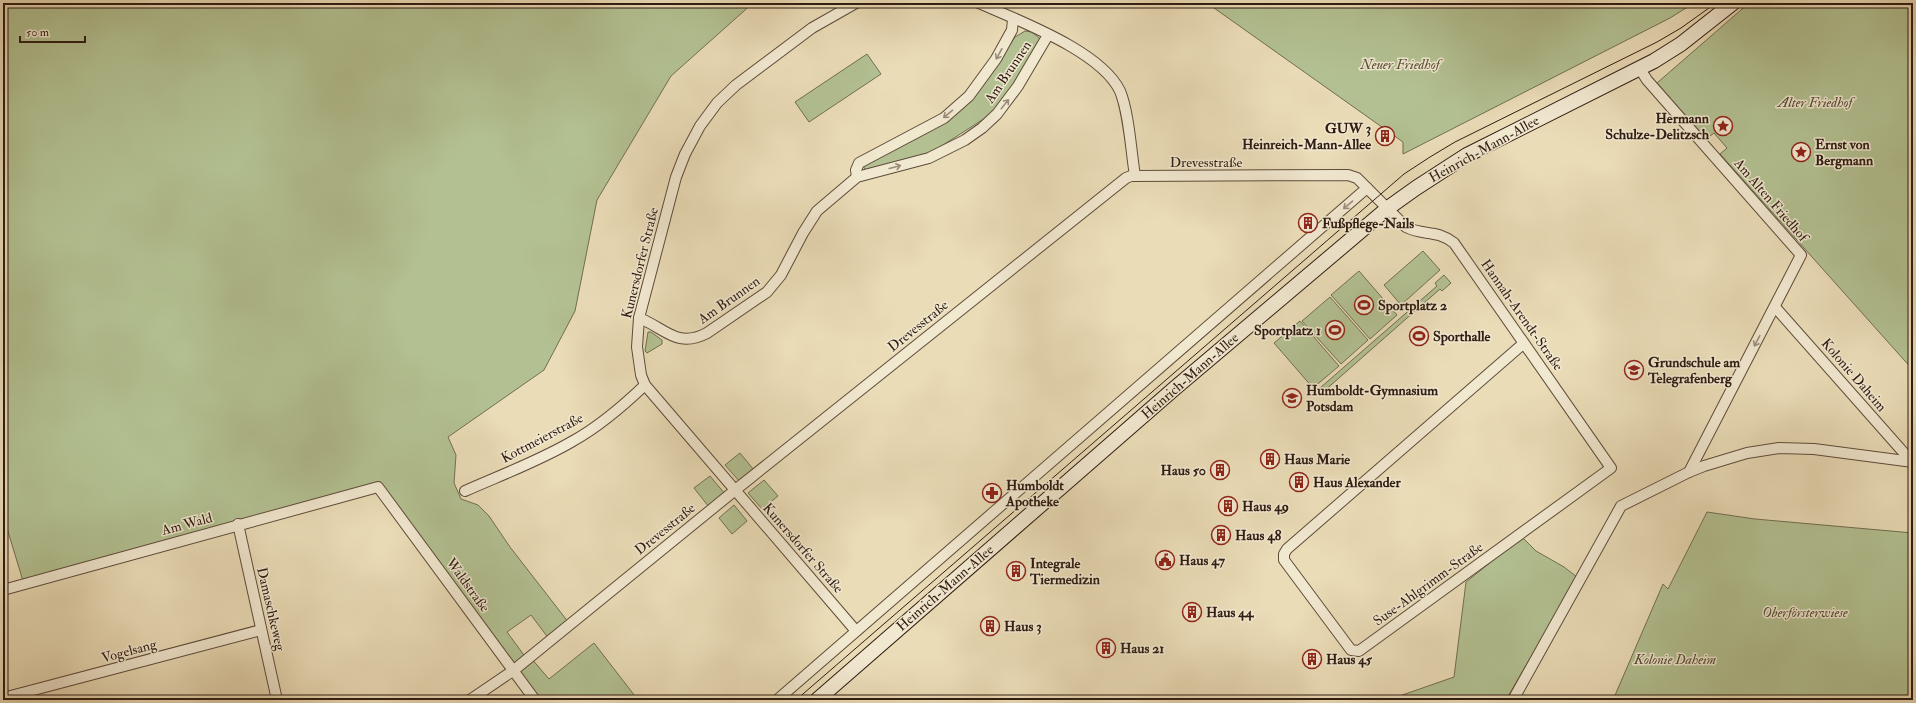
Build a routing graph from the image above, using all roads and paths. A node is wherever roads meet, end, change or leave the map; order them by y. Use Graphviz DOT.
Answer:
graph roads {
  1 [pos="856,3"];
  2 [pos="979,3"];
  3 [pos="1733,3"];
  4 [pos="1013,19"];
  5 [pos="1048,35"];
  6 [pos="1640,69"];
  7 [pos="1135,176"];
  8 [pos="857,177"];
  9 [pos="1367,188"];
  10 [pos="1388,208"];
  11 [pos="1775,306"];
  12 [pos="639,318"];
  13 [pos="1524,343"];
  14 [pos="645,385"];
  15 [pos="1913,462"];
  16 [pos="1611,468"];
  17 [pos="1689,472"];
  18 [pos="378,487"];
  19 [pos="735,490"];
  20 [pos="465,491"];
  21 [pos="238,524"];
  22 [pos="3,590"];
  23 [pos="261,630"];
  24 [pos="856,631"];
  25 [pos="514,670"];
  26 [pos="3,698"];
  27 [pos="277,700"];
  28 [pos="470,700"];
  29 [pos="536,700"];
  30 [pos="777,700"];
  31 [pos="816,700"];
  32 [pos="1513,700"];
  1 -- 12 [label="street, Kunersdorfer Straße"];
  2 -- 4 [label="street"];
  3 -- 6 [label="main road, Heinrich-Mann-Allee"];
  4 -- 5 [label="street"];
  4 -- 8 [label="street, Am Brunnen, one-way"];
  5 -- 7 [label="street"];
  8 -- 5 [label="street, Am Brunnen, one-way"];
  6 -- 10 [label="main road, Heinrich-Mann-Allee"];
  6 -- 11 [label="street, Am Alten Friedhof"];
  7 -- 9 [label="street, Drevesstraße"];
  7 -- 19 [label="street, Drevesstraße"];
  8 -- 12 [label="street, Am Brunnen"];
  9 -- 10 [label="street, Drevesstraße"];
  9 -- 24 [label="street, Heinrich-Mann-Allee, one-way"];
  10 -- 13 [label="street, Hannah-Arendt-Straße"];
  10 -- 31 [label="main road, Heinrich-Mann-Allee"];
  11 -- 15 [label="street, Kolonie Daheim"];
  11 -- 17 [label="street, Am Alten Friedhof, one-way"];
  12 -- 14 [label="street, Kunersdorfer Straße"];
  13 -- 16 [label="street, Hannah-Arendt-Straße"];
  13 -- 16 [label="street, Suse-Ahlgrimm-Straße"];
  14 -- 19 [label="street, Kunersdorfer Straße"];
  14 -- 20 [label="street, Kottmeierstraße"];
  15 -- 17 [label="street, Kolonie Daheim"];
  17 -- 32 [label="street, Kolonie Daheim"];
  18 -- 21 [label="street, Am Wald"];
  18 -- 25 [label="street, Waldstraße"];
  19 -- 24 [label="street, Kunersdorfer Straße"];
  19 -- 25 [label="street, Drevesstraße"];
  21 -- 22 [label="street, Am Wald"];
  21 -- 23 [label="street, Damaschkeweg"];
  23 -- 26 [label="street, Vogelsang"];
  23 -- 27 [label="street, Damaschkeweg"];
  24 -- 30 [label="street, Heinrich-Mann-Allee"];
  25 -- 28 [label="street, Drevesstraße"];
  25 -- 29 [label="street, Waldstraße"];
}
